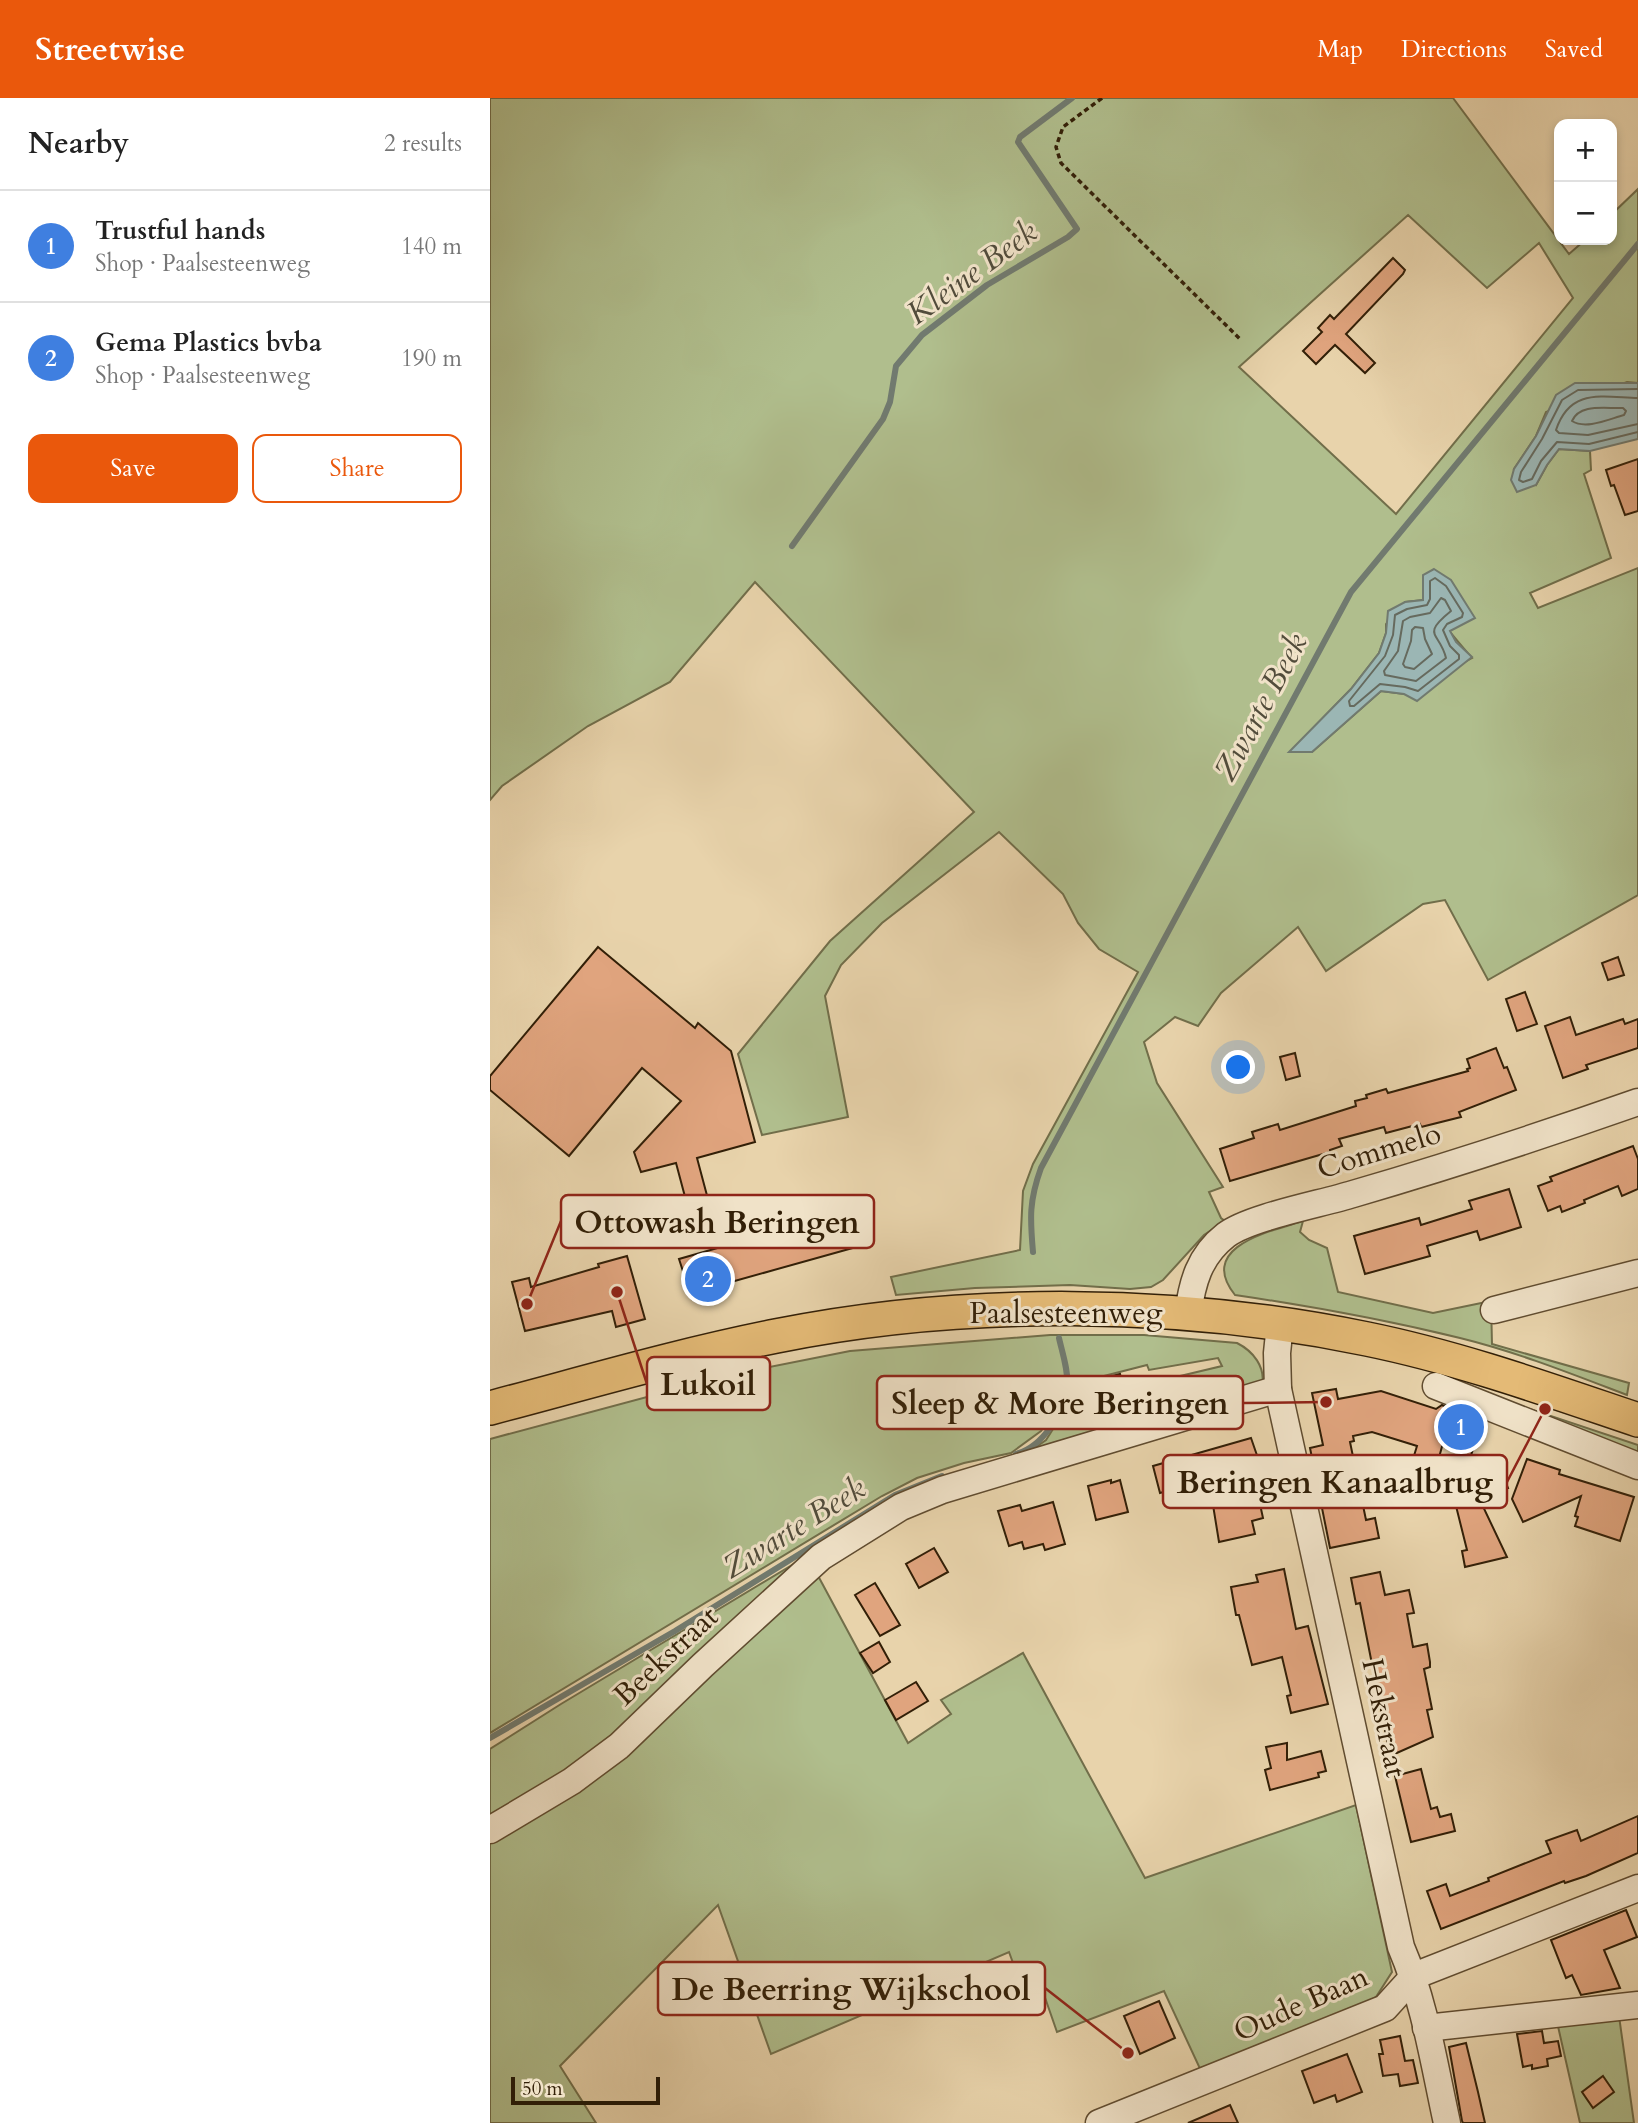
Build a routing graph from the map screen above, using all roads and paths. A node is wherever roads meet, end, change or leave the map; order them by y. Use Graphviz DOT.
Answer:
graph roads {
  1 [pos="1102,98"];
  2 [pos="1241,340"];
  3 [pos="1638,1102"];
  4 [pos="1638,1273"];
  5 [pos="1494,1310"];
  6 [pos="1188,1314"];
  7 [pos="1280,1324"];
  8 [pos="1436,1385"];
  9 [pos="1278,1390"];
  10 [pos="490,1408"];
  11 [pos="1638,1420"];
  12 [pos="1638,1466"];
  13 [pos="490,1830"];
  14 [pos="1638,1888"];
  15 [pos="1413,1976"];
  16 [pos="1638,2005"];
  17 [pos="1426,2028"];
  18 [pos="1099,2123"];
  19 [pos="1447,2123"];
  1 -- 2 [label="path"];
  3 -- 6 [label="street, Commelo"];
  4 -- 5 [label="street"];
  6 -- 7 [label="main road, Paalsesteenweg"];
  6 -- 10 [label="main road, Paalsesteenweg"];
  7 -- 9 [label="street, Hekstraat"];
  7 -- 11 [label="main road, Paalsesteenweg"];
  8 -- 12 [label="street"];
  9 -- 13 [label="street, Beekstraat"];
  9 -- 15 [label="street, Hekstraat"];
  14 -- 15 [label="street, Oude Baan"];
  15 -- 17 [label="street, Hekstraat"];
  15 -- 18 [label="street, Oude Baan"];
  16 -- 17 [label="street"];
  17 -- 19 [label="street, Hekstraat"];
}
